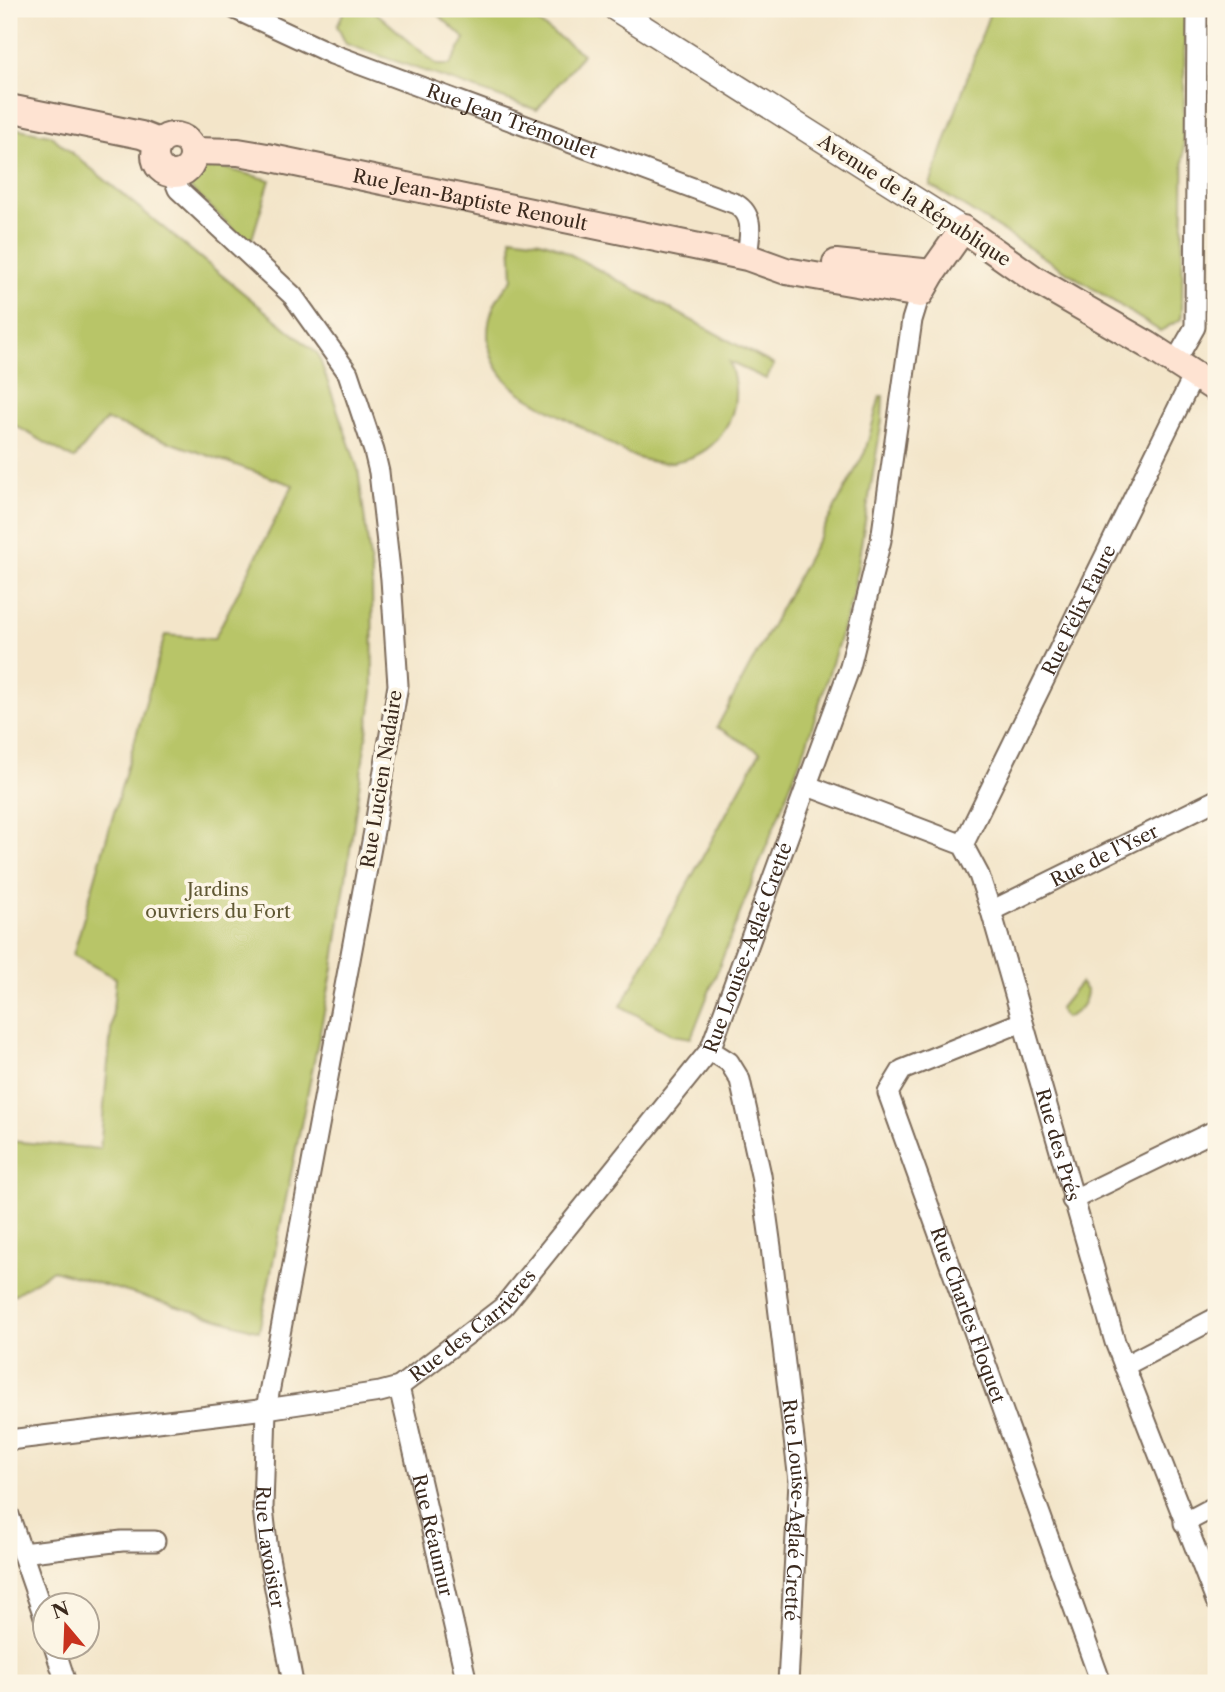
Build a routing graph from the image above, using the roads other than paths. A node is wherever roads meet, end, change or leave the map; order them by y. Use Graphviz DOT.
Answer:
graph roads {
  1 [pos="235,9"];
  2 [pos="615,9"];
  3 [pos="1197,14"];
  4 [pos="1216,15"];
  5 [pos="9,108"];
  6 [pos="159,142"];
  7 [pos="192,151"];
  8 [pos="172,174"];
  9 [pos="963,229"];
  10 [pos="747,257"];
  11 [pos="926,284"];
  12 [pos="1203,380"];
  13 [pos="808,786"];
  14 [pos="1216,800"];
  15 [pos="963,845"];
  16 [pos="991,911"];
  17 [pos="1023,1022"];
  18 [pos="710,1050"];
  19 [pos="1216,1130"];
  20 [pos="1072,1200"];
  21 [pos="1216,1318"];
  22 [pos="1124,1366"];
  23 [pos="399,1387"];
  24 [pos="266,1409"];
  25 [pos="9,1440"];
  26 [pos="1216,1506"];
  27 [pos="9,1515"];
  28 [pos="1184,1523"];
  29 [pos="155,1541"];
  30 [pos="22,1553"];
  31 [pos="35,1590"];
  32 [pos="1216,1601"];
  33 [pos="58,1660"];
  34 [pos="66,1683"];
  35 [pos="293,1683"];
  36 [pos="467,1683"];
  37 [pos="788,1683"];
  38 [pos="1101,1683"];
  1 -- 10 [label="street, Rue Jean Trémoulet"];
  2 -- 9 [label="street, Avenue de la République"];
  3 -- 4 [label="street"];
  3 -- 12 [label="street, Rue Félix Faure"];
  5 -- 6 [label="main road"];
  6 -- 7 [label="main road"];
  6 -- 8 [label="main road"];
  7 -- 8 [label="main road"];
  7 -- 10 [label="main road, Rue Jean-Baptiste Renoult"];
  8 -- 24 [label="street, Rue Lucien Nadaire"];
  9 -- 11 [label="main road"];
  9 -- 12 [label="main road, Avenue de la République"];
  10 -- 11 [label="main road, Rue Jean-Baptiste Renoult"];
  11 -- 13 [label="street, Rue Louise-Aglaé Cretté"];
  12 -- 15 [label="street, Rue Félix Faure"];
  13 -- 15 [label="street"];
  13 -- 18 [label="street, Rue Louise-Aglaé Cretté"];
  14 -- 16 [label="street, Rue de l'Yser"];
  15 -- 16 [label="street, Rue des Prés"];
  16 -- 17 [label="street, Rue des Prés"];
  17 -- 20 [label="street, Rue des Prés"];
  17 -- 38 [label="street, Rue Charles Floquet"];
  18 -- 23 [label="street, Rue des Carrières"];
  18 -- 37 [label="street, Rue Louise-Aglaé Cretté"];
  19 -- 20 [label="street"];
  20 -- 22 [label="street, Rue des Prés"];
  21 -- 22 [label="street"];
  22 -- 28 [label="street, Rue des Prés"];
  23 -- 24 [label="street, Rue des Carrières"];
  23 -- 36 [label="street, Rue Réaumur"];
  24 -- 25 [label="street, Rue des Carrières"];
  24 -- 35 [label="street, Rue Lavoisier"];
  26 -- 28 [label="street"];
  27 -- 30 [label="street"];
  28 -- 32 [label="street, Rue des Prés"];
  29 -- 30 [label="street"];
  30 -- 31 [label="street"];
  33 -- 34 [label="street"];
}
